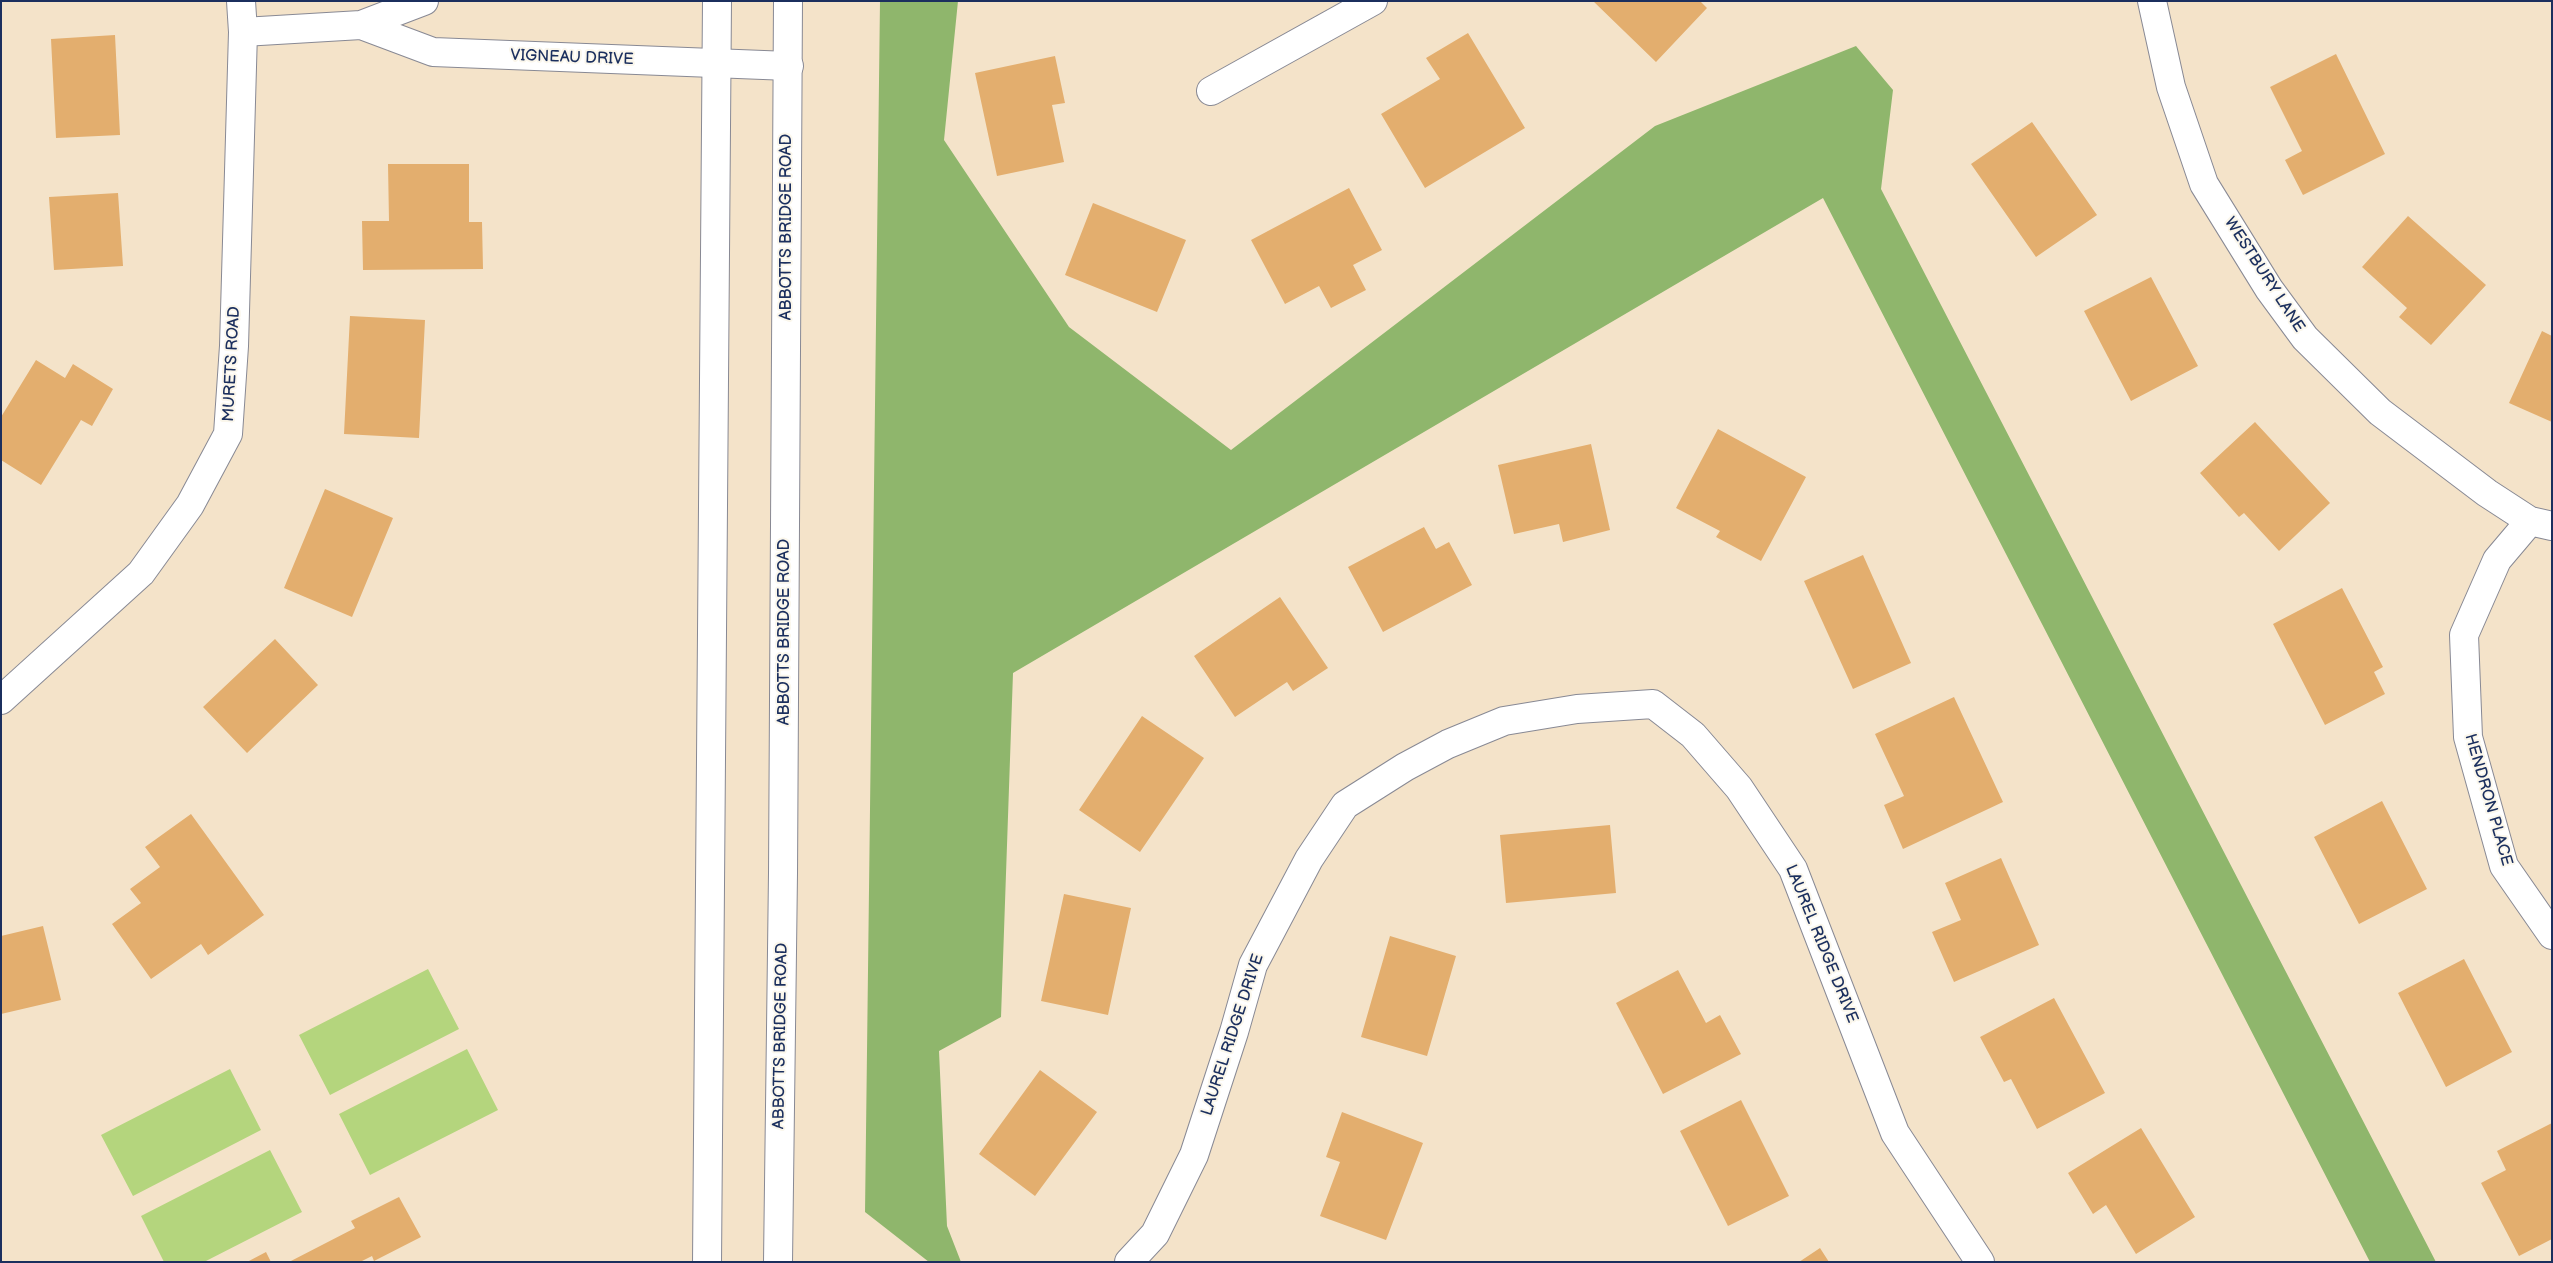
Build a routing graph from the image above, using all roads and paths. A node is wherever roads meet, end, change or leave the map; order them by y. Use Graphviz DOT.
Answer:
graph roads {
  1 [pos="241,1"];
  2 [pos="424,1"];
  3 [pos="717,1"];
  4 [pos="788,1"];
  5 [pos="1372,1"];
  6 [pos="2152,1"];
  7 [pos="361,25"];
  8 [pos="243,32"];
  9 [pos="714,63"];
  10 [pos="788,66"];
  11 [pos="1211,91"];
  12 [pos="2541,524"];
  13 [pos="1,700"];
  14 [pos="2552,935"];
  15 [pos="707,1262"];
  16 [pos="778,1262"];
  17 [pos="1130,1262"];
  18 [pos="1980,1262"];
  1 -- 8 [label="street, MURETS ROAD"];
  2 -- 7 [label="street, VIGNEAU DRIVE"];
  3 -- 9 [label="street"];
  4 -- 10 [label="street, ABBOTTS BRIDGE ROAD"];
  5 -- 11 [label="street"];
  6 -- 12 [label="street, WESTBURY LANE"];
  7 -- 8 [label="street, VIGNEAU DRIVE"];
  7 -- 9 [label="street, VIGNEAU DRIVE"];
  8 -- 13 [label="street, MURETS ROAD"];
  9 -- 10 [label="street, VIGNEAU DRIVE"];
  9 -- 15 [label="street"];
  10 -- 16 [label="street, ABBOTTS BRIDGE ROAD"];
  12 -- 14 [label="street, HENDRON PLACE"];
  17 -- 18 [label="street, LAUREL RIDGE DRIVE"];
}
